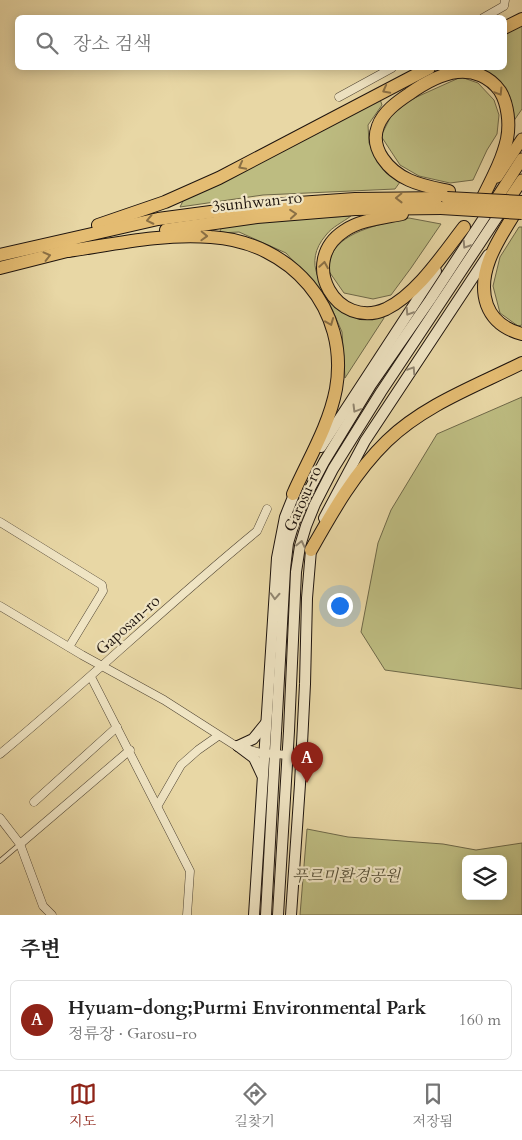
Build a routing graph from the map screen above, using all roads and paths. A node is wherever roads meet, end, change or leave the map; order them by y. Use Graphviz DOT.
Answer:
graph roads {
  1 [pos="505,0"];
  2 [pos="488,15"];
  3 [pos="522,19"];
  4 [pos="507,26"];
  5 [pos="388,70"];
  6 [pos="425,70"];
  7 [pos="339,97"];
  8 [pos="522,138"];
  9 [pos="522,159"];
  10 [pos="522,180"];
  11 [pos="446,199"];
  12 [pos="479,205"];
  13 [pos="493,205"];
  14 [pos="518,206"];
  15 [pos="464,227"];
  16 [pos="35,246"];
  17 [pos="68,251"];
  18 [pos="0,255"];
  19 [pos="0,268"];
  20 [pos="522,334"];
  21 [pos="522,363"];
  22 [pos="293,494"];
  23 [pos="267,509"];
  24 [pos="0,522"];
  25 [pos="311,550"];
  26 [pos="295,592"];
  27 [pos="0,606"];
  28 [pos="306,625"];
  29 [pos="280,646"];
  30 [pos="69,647"];
  31 [pos="103,666"];
  32 [pos="91,677"];
  33 [pos="267,719"];
  34 [pos="117,727"];
  35 [pos="218,736"];
  36 [pos="238,746"];
  37 [pos="130,750"];
  38 [pos="0,754"];
  39 [pos="270,754"];
  40 [pos="288,755"];
  41 [pos="302,756"];
  42 [pos="263,778"];
  43 [pos="34,802"];
  44 [pos="158,805"];
  45 [pos="0,818"];
  46 [pos="20,844"];
  47 [pos="0,861"];
  48 [pos="52,915"];
  49 [pos="187,915"];
  50 [pos="254,915"];
  51 [pos="266,915"];
  52 [pos="278,915"];
  53 [pos="291,915"];
  1 -- 2 [label="street"];
  3 -- 4 [label="highway"];
  5 -- 7 [label="street"];
  6 -- 16 [label="highway, one-way"];
  8 -- 12 [label="main road"];
  9 -- 13 [label="main road, Garosu-ro"];
  10 -- 14 [label="main road, Garosu-ro"];
  11 -- 12 [label="highway, one-way"];
  11 -- 13 [label="highway, bridge"];
  11 -- 13 [label="highway, 3sunhwan-ro, bridge"];
  15 -- 11 [label="highway, one-way"];
  11 -- 16 [label="highway, 3sunhwan-ro, one-way"];
  17 -- 11 [label="highway, 3sunhwan-ro, one-way"];
  12 -- 15 [label="main road"];
  13 -- 14 [label="highway, 3sunhwan-ro, bridge"];
  13 -- 14 [label="highway, bridge"];
  13 -- 29 [label="main road, Garosu-ro, one-way"];
  14 -- 20 [label="highway"];
  25 -- 14 [label="main road, Garosu-ro, one-way"];
  26 -- 14 [label="main road, Garosu-ro, one-way"];
  15 -- 22 [label="main road, Garosu-ro, one-way"];
  16 -- 18 [label="highway, 3sunhwan-ro"];
  19 -- 17 [label="highway, 3sunhwan-ro, one-way"];
  17 -- 22 [label="highway, one-way"];
  21 -- 25 [label="highway"];
  22 -- 33 [label="main road, Garosu-ro, one-way"];
  23 -- 31 [label="street, Gaposan-ro"];
  24 -- 30 [label="street"];
  25 -- 26 [label="main road"];
  25 -- 28 [label="main road, Garosu-ro"];
  26 -- 28 [label="main road"];
  26 -- 40 [label="main road, Garosu-ro"];
  27 -- 30 [label="street"];
  28 -- 41 [label="main road, Garosu-ro"];
  29 -- 33 [label="main road, Garosu-ro"];
  29 -- 39 [label="main road, Garosu-ro"];
  30 -- 31 [label="street"];
  31 -- 32 [label="street, Gaposan-ro"];
  31 -- 35 [label="street"];
  32 -- 34 [label="street"];
  32 -- 38 [label="street, Gaposan-ro"];
  33 -- 36 [label="main road"];
  33 -- 39 [label="main road, Garosu-ro"];
  34 -- 37 [label="street"];
  34 -- 43 [label="street"];
  35 -- 36 [label="street"];
  35 -- 44 [label="street"];
  36 -- 39 [label="street"];
  36 -- 42 [label="main road"];
  37 -- 44 [label="street"];
  37 -- 46 [label="street"];
  39 -- 40 [label="street"];
  39 -- 42 [label="main road, Garosu-ro"];
  39 -- 51 [label="main road, Garosu-ro"];
  40 -- 41 [label="street"];
  40 -- 52 [label="main road, Garosu-ro"];
  41 -- 53 [label="main road, Garosu-ro"];
  42 -- 50 [label="main road, Garosu-ro"];
  44 -- 49 [label="street"];
  45 -- 46 [label="street"];
  46 -- 47 [label="lane"];
  46 -- 48 [label="street"];
}
